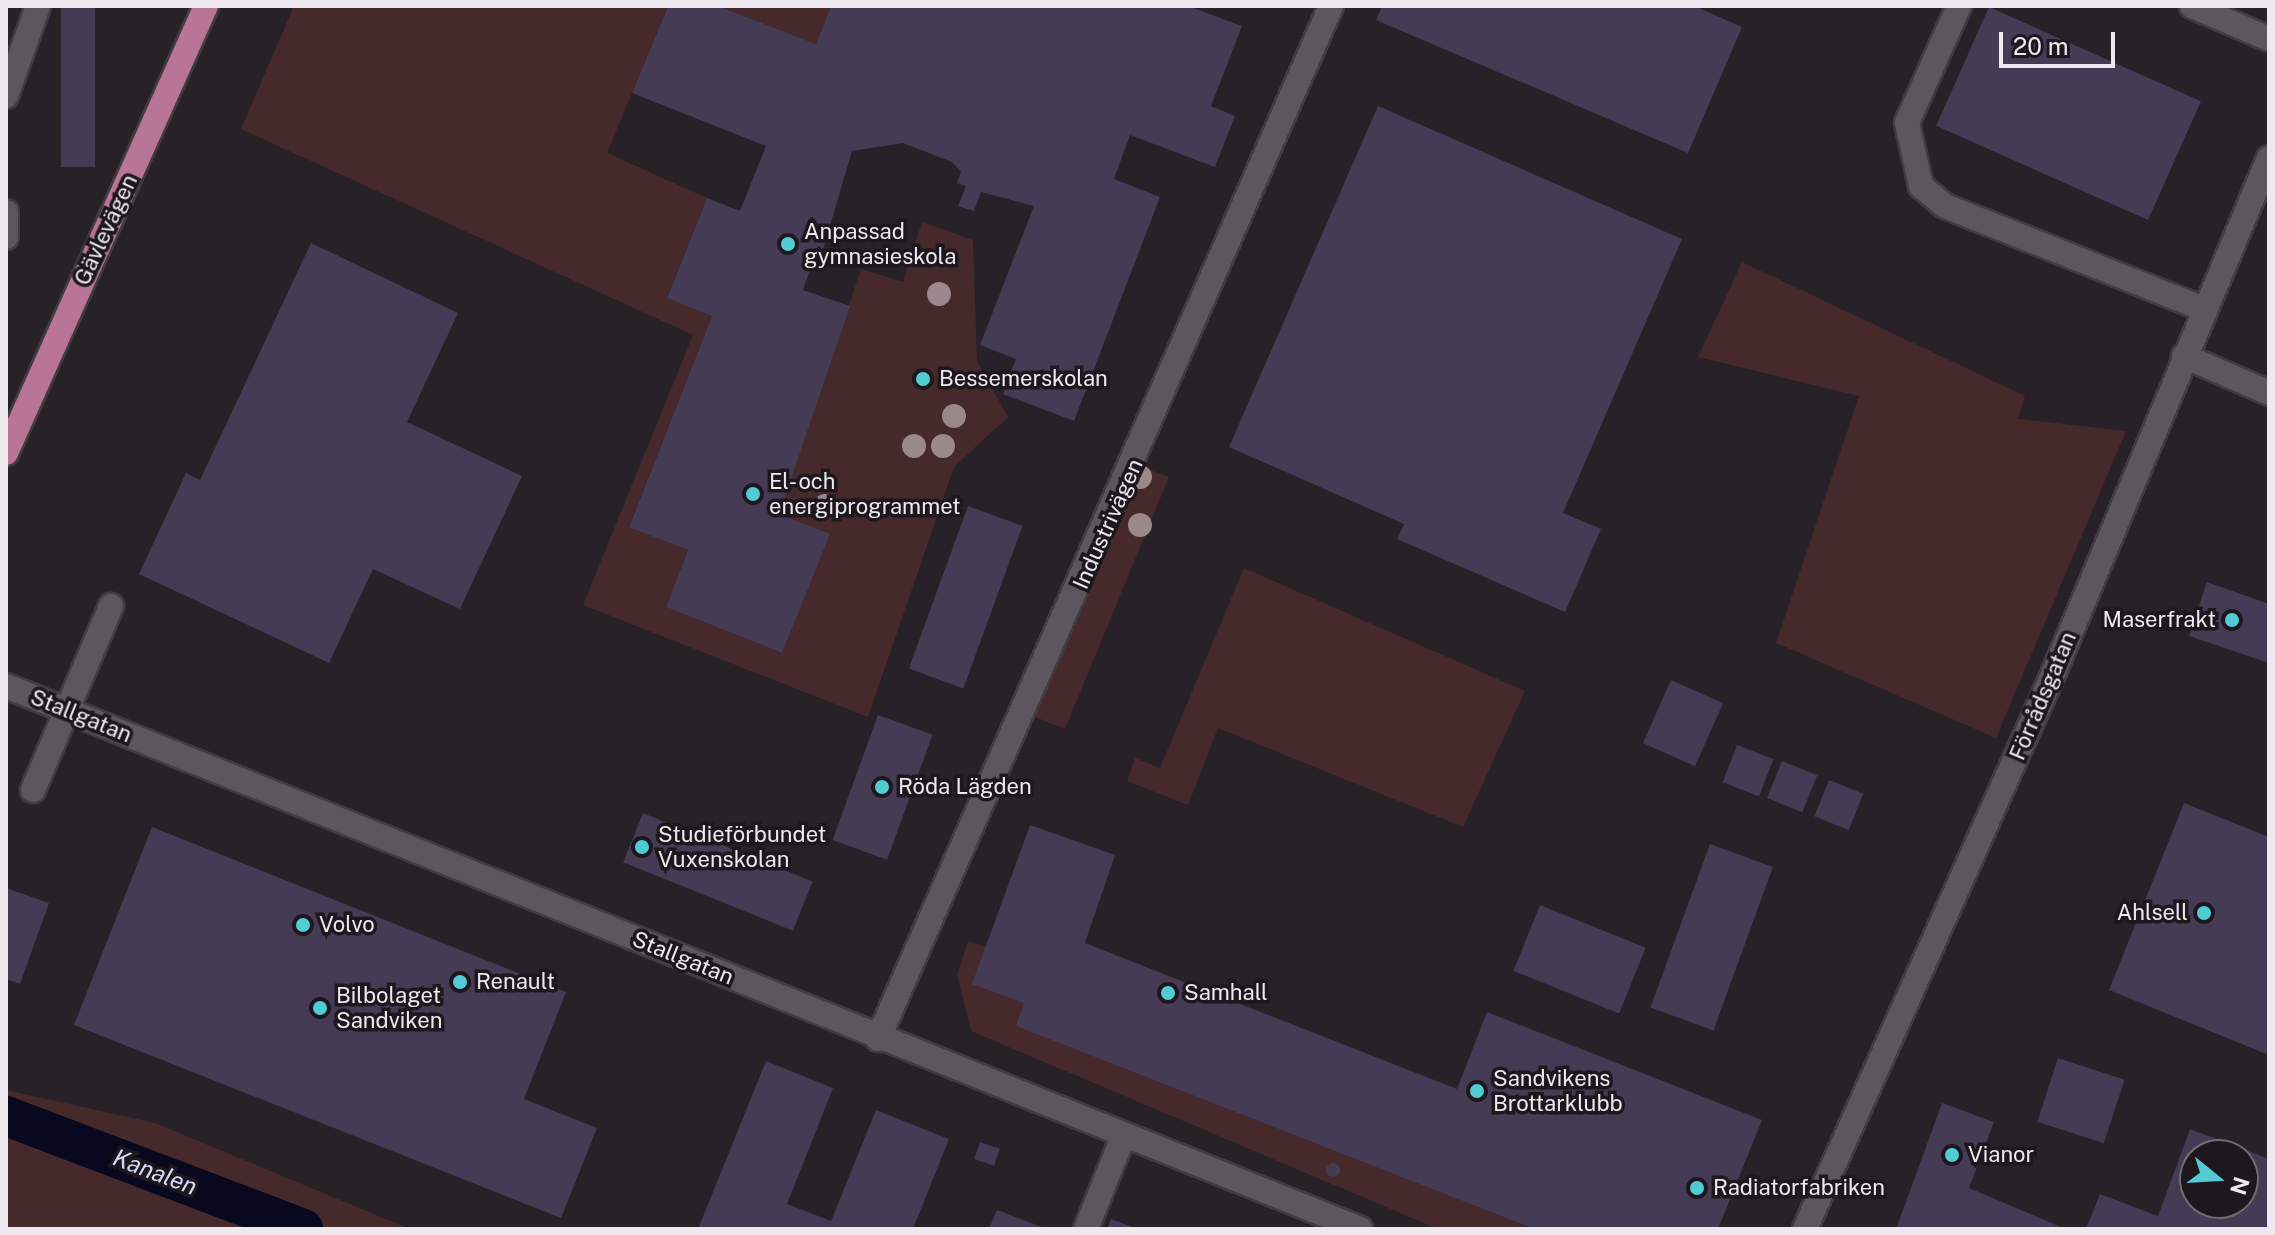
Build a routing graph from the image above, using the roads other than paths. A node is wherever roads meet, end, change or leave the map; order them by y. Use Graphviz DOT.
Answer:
graph roads {
  1 [pos="38,6"];
  2 [pos="206,6"];
  3 [pos="1331,6"];
  4 [pos="1959,6"];
  5 [pos="2192,6"];
  6 [pos="2269,39"];
  7 [pos="6,96"];
  8 [pos="2269,158"];
  9 [pos="6,212"];
  10 [pos="6,237"];
  11 [pos="2204,309"];
  12 [pos="2184,356"];
  13 [pos="2269,393"];
  14 [pos="6,453"];
  15 [pos="111,606"];
  16 [pos="6,686"];
  17 [pos="66,710"];
  18 [pos="33,790"];
  19 [pos="878,1039"];
  20 [pos="1123,1137"];
  21 [pos="1086,1229"];
  22 [pos="1360,1229"];
  23 [pos="1805,1229"];
  1 -- 7 [label="street"];
  2 -- 14 [label="main road, Gävlevägen"];
  3 -- 19 [label="street, Industrivägen"];
  4 -- 11 [label="street"];
  5 -- 6 [label="street"];
  8 -- 11 [label="street, Förrådsgatan"];
  9 -- 10 [label="street"];
  11 -- 12 [label="street, Förrådsgatan"];
  12 -- 13 [label="street"];
  12 -- 23 [label="street, Förrådsgatan"];
  15 -- 17 [label="street"];
  16 -- 17 [label="street, Stallgatan"];
  17 -- 18 [label="street"];
  17 -- 19 [label="street, Stallgatan"];
  19 -- 20 [label="street, Stallgatan"];
  20 -- 21 [label="street"];
  20 -- 22 [label="street, Stallgatan"];
}
